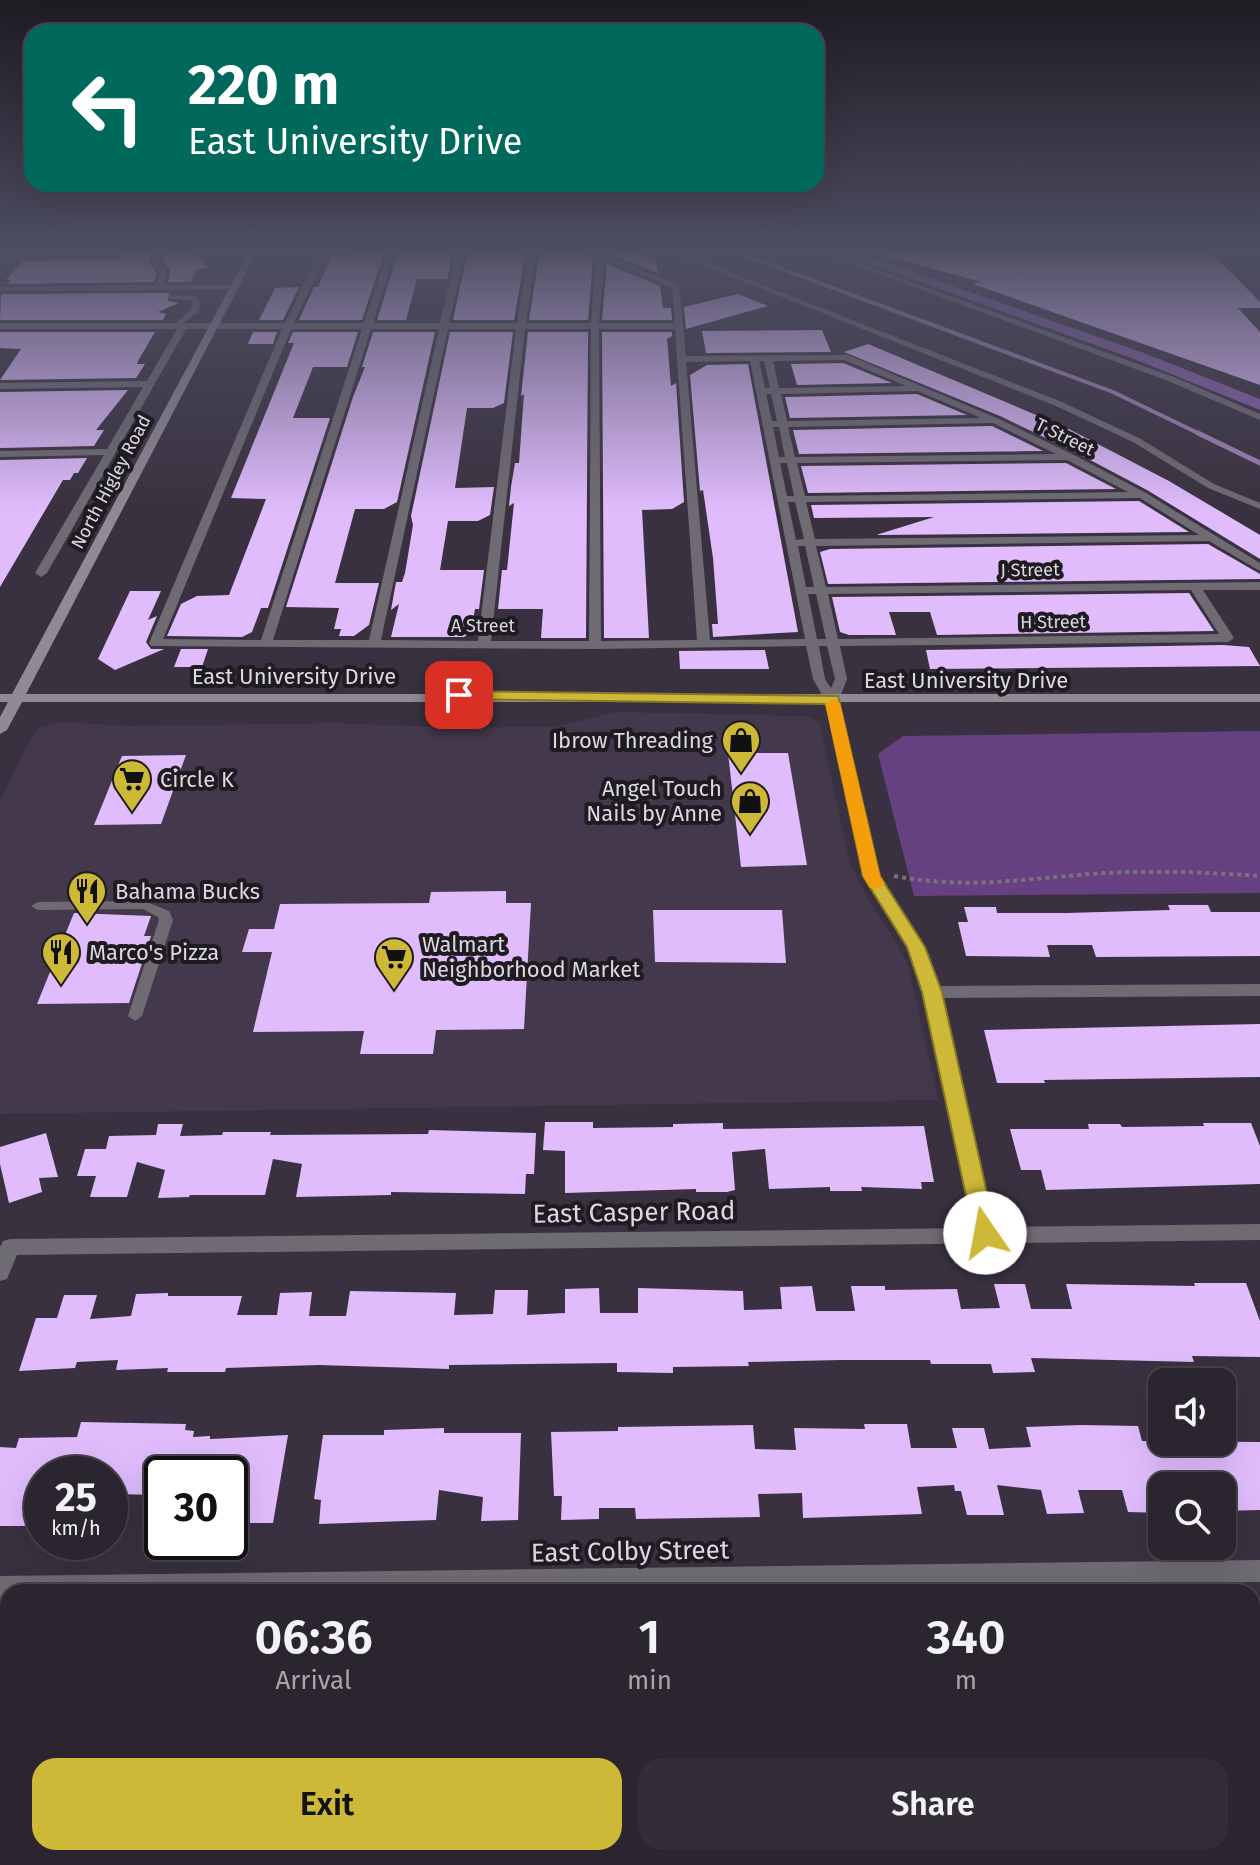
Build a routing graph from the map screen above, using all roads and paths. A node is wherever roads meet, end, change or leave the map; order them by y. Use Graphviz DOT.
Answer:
graph roads {
  1 [pos="174,337"];
  2 [pos="207,337"];
  3 [pos="283,337"];
  4 [pos="364,337"];
  5 [pos="442,337"];
  6 [pos="519,337"];
  7 [pos="596,337"];
  8 [pos="681,337"];
  9 [pos="889,337"];
  10 [pos="1059,337"];
  11 [pos="683,359"];
  12 [pos="754,359"];
  13 [pos="768,359"];
  14 [pos="149,384"];
  15 [pos="0,386"];
  16 [pos="922,389"];
  17 [pos="761,391"];
  18 [pos="775,391"];
  19 [pos="1260,417"];
  20 [pos="996,421"];
  21 [pos="783,424"];
  22 [pos="767,425"];
  23 [pos="109,452"];
  24 [pos="0,454"];
  25 [pos="1070,457"];
  26 [pos="775,460"];
  27 [pos="791,460"];
  28 [pos="1142,495"];
  29 [pos="782,499"];
  30 [pos="800,499"];
  31 [pos="1260,506"];
  32 [pos="1213,538"];
  33 [pos="810,542"];
  34 [pos="791,543"];
  35 [pos="1260,568"];
  36 [pos="41,573"];
  37 [pos="1260,586"];
  38 [pos="1195,587"];
  39 [pos="821,590"];
  40 [pos="801,591"];
  41 [pos="266,643"];
  42 [pos="821,643"];
  43 [pos="374,644"];
  44 [pos="484,644"];
  45 [pos="704,644"];
  46 [pos="595,645"];
  47 [pos="0,698"];
  48 [pos="18,698"];
  49 [pos="1260,698"];
  50 [pos="832,700"];
  51 [pos="0,730"];
  52 [pos="872,876"];
  53 [pos="1260,876"];
  54 [pos="38,906"];
  55 [pos="1260,990"];
  56 [pos="932,992"];
  57 [pos="135,1016"];
  58 [pos="1260,1232"];
  59 [pos="985,1233"];
  60 [pos="0,1273"];
  61 [pos="1260,1571"];
  62 [pos="236,1584"];
  1 -- 14 [label="street, North Higley Road"];
  2 -- 48 [label="main road, North Higley Road"];
  3 -- 41 [label="street, A Street"];
  4 -- 41 [label="street"];
  5 -- 43 [label="street"];
  6 -- 44 [label="street"];
  7 -- 46 [label="street"];
  8 -- 11 [label="street"];
  9 -- 31 [label="lane"];
  10 -- 19 [label="lane"];
  11 -- 12 [label="street"];
  11 -- 45 [label="street"];
  12 -- 13 [label="street"];
  12 -- 17 [label="street"];
  13 -- 16 [label="street, T Street"];
  13 -- 18 [label="street"];
  14 -- 15 [label="street"];
  14 -- 23 [label="street, North Higley Road"];
  16 -- 18 [label="street"];
  16 -- 20 [label="street, T Street"];
  17 -- 18 [label="street"];
  17 -- 22 [label="street"];
  18 -- 21 [label="street"];
  20 -- 21 [label="street"];
  20 -- 25 [label="street, T Street"];
  21 -- 22 [label="street"];
  21 -- 27 [label="street"];
  22 -- 26 [label="street"];
  23 -- 24 [label="street"];
  23 -- 36 [label="street, North Higley Road"];
  25 -- 27 [label="street"];
  25 -- 28 [label="street, T Street"];
  26 -- 27 [label="street"];
  26 -- 29 [label="street"];
  27 -- 30 [label="street"];
  28 -- 30 [label="street"];
  28 -- 32 [label="street, T Street"];
  29 -- 30 [label="street"];
  29 -- 34 [label="street"];
  30 -- 33 [label="street"];
  32 -- 33 [label="street"];
  32 -- 35 [label="street, T Street"];
  33 -- 34 [label="street"];
  33 -- 39 [label="street"];
  34 -- 40 [label="street"];
  37 -- 38 [label="street, J Street"];
  38 -- 39 [label="street, J Street"];
  38 -- 42 [label="street, H Street"];
  39 -- 40 [label="street, J Street"];
  39 -- 42 [label="street"];
  40 -- 42 [label="street"];
  41 -- 43 [label="street, A Street"];
  42 -- 45 [label="street, A Street"];
  42 -- 50 [label="street"];
  42 -- 50 [label="street"];
  43 -- 44 [label="street, A Street"];
  44 -- 46 [label="street, A Street"];
  45 -- 46 [label="street, A Street"];
  47 -- 48 [label="main road, East University Drive"];
  48 -- 50 [label="main road, East University Drive"];
  48 -- 51 [label="main road, North Higley Road"];
  49 -- 50 [label="main road, East University Drive"];
  50 -- 52 [label="street"];
  52 -- 53 [label="path"];
  52 -- 56 [label="street"];
  54 -- 57 [label="lane"];
  55 -- 56 [label="street"];
  56 -- 59 [label="street"];
  58 -- 59 [label="street, East Casper Road"];
  59 -- 60 [label="street, East Casper Road"];
  61 -- 62 [label="street, East Colby Street"];
}
